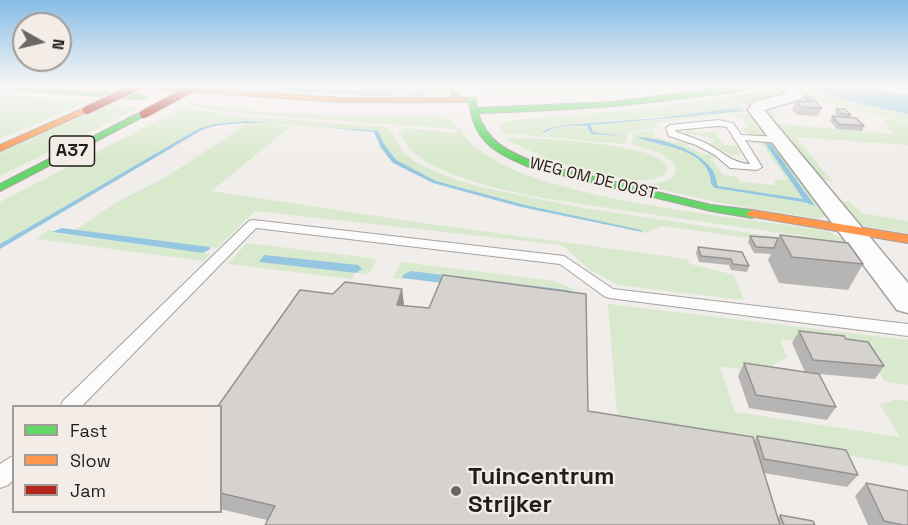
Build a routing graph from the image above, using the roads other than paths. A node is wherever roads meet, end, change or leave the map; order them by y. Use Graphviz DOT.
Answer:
graph roads {
  1 [pos="86,110"];
  2 [pos="150,110"];
  3 [pos="474,110"];
  4 [pos="758,110"];
  5 [pos="465,131"];
  6 [pos="738,137"];
  7 [pos="780,140"];
  8 [pos="0,148"];
  9 [pos="0,188"];
  10 [pos="711,208"];
  11 [pos="851,230"];
  12 [pos="908,239"];
  13 [pos="908,303"];
  14 [pos="908,330"];
  15 [pos="71,405"];
  16 [pos="12,466"];
  17 [pos="0,477"];
  1 -- 8 [label="main road, A37, bridge"];
  2 -- 9 [label="main road, A37, bridge"];
  3 -- 10 [label="main road, WEG OM DE OOST"];
  4 -- 7 [label="street"];
  5 -- 10 [label="main road, WEG OM DE OOST"];
  6 -- 6 [label="lane"];
  6 -- 7 [label="lane"];
  7 -- 11 [label="street"];
  10 -- 11 [label="main road, WEG OM DE OOST"];
  11 -- 12 [label="main road, WEG OM DE OOST"];
  11 -- 13 [label="street"];
  14 -- 15 [label="lane"];
  16 -- 17 [label="lane"];
}
